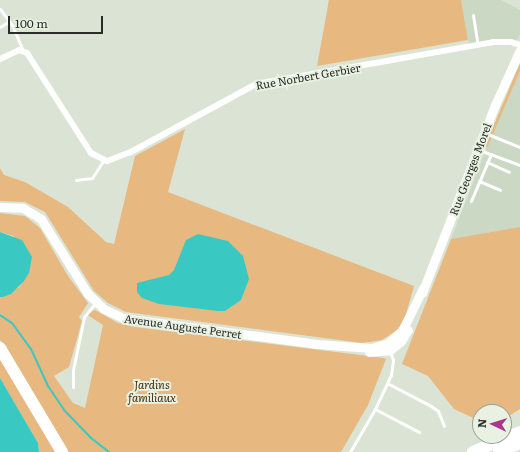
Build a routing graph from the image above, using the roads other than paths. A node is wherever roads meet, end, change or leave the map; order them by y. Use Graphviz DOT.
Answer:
graph roads {
  1 [pos="0,9"];
  2 [pos="473,15"];
  3 [pos="8,22"];
  4 [pos="0,27"];
  5 [pos="478,45"];
  6 [pos="520,45"];
  7 [pos="520,50"];
  8 [pos="23,51"];
  9 [pos="0,58"];
  10 [pos="484,132"];
  11 [pos="520,147"];
  12 [pos="478,150"];
  13 [pos="491,154"];
  14 [pos="103,161"];
  15 [pos="487,162"];
  16 [pos="520,165"];
  17 [pos="509,172"];
  18 [pos="76,180"];
  19 [pos="479,181"];
  20 [pos="500,190"];
  21 [pos="471,201"];
  22 [pos="0,207"];
  23 [pos="96,302"];
  24 [pos="389,346"];
  25 [pos="0,348"];
  26 [pos="0,360"];
  27 [pos="387,383"];
  28 [pos="73,387"];
  29 [pos="375,409"];
  30 [pos="444,426"];
  31 [pos="419,432"];
  32 [pos="520,432"];
  33 [pos="520,442"];
  34 [pos="52,452"];
  35 [pos="62,452"];
  36 [pos="350,452"];
  37 [pos="473,452"];
  38 [pos="500,452"];
  1 -- 3 [label="lane"];
  2 -- 5 [label="lane"];
  3 -- 4 [label="lane"];
  3 -- 8 [label="lane"];
  5 -- 6 [label="street, Rue Norbert Gerbier"];
  5 -- 14 [label="street, Rue Norbert Gerbier"];
  7 -- 10 [label="street, Rue Georges Morel"];
  8 -- 9 [label="street"];
  8 -- 14 [label="street"];
  10 -- 11 [label="lane"];
  10 -- 12 [label="street, Rue Georges Morel"];
  12 -- 13 [label="lane"];
  12 -- 24 [label="street, Rue Georges Morel"];
  13 -- 15 [label="lane"];
  13 -- 16 [label="lane"];
  14 -- 18 [label="lane"];
  15 -- 17 [label="lane"];
  15 -- 19 [label="lane"];
  19 -- 20 [label="lane"];
  19 -- 21 [label="lane"];
  22 -- 23 [label="street, Avenue Auguste Perret"];
  23 -- 24 [label="street, Avenue Auguste Perret"];
  23 -- 28 [label="lane"];
  24 -- 27 [label="lane"];
  25 -- 35 [label="highway"];
  26 -- 34 [label="highway"];
  27 -- 29 [label="lane"];
  27 -- 30 [label="lane"];
  29 -- 31 [label="lane"];
  29 -- 36 [label="lane"];
  32 -- 37 [label="highway"];
  33 -- 38 [label="highway"];
}
